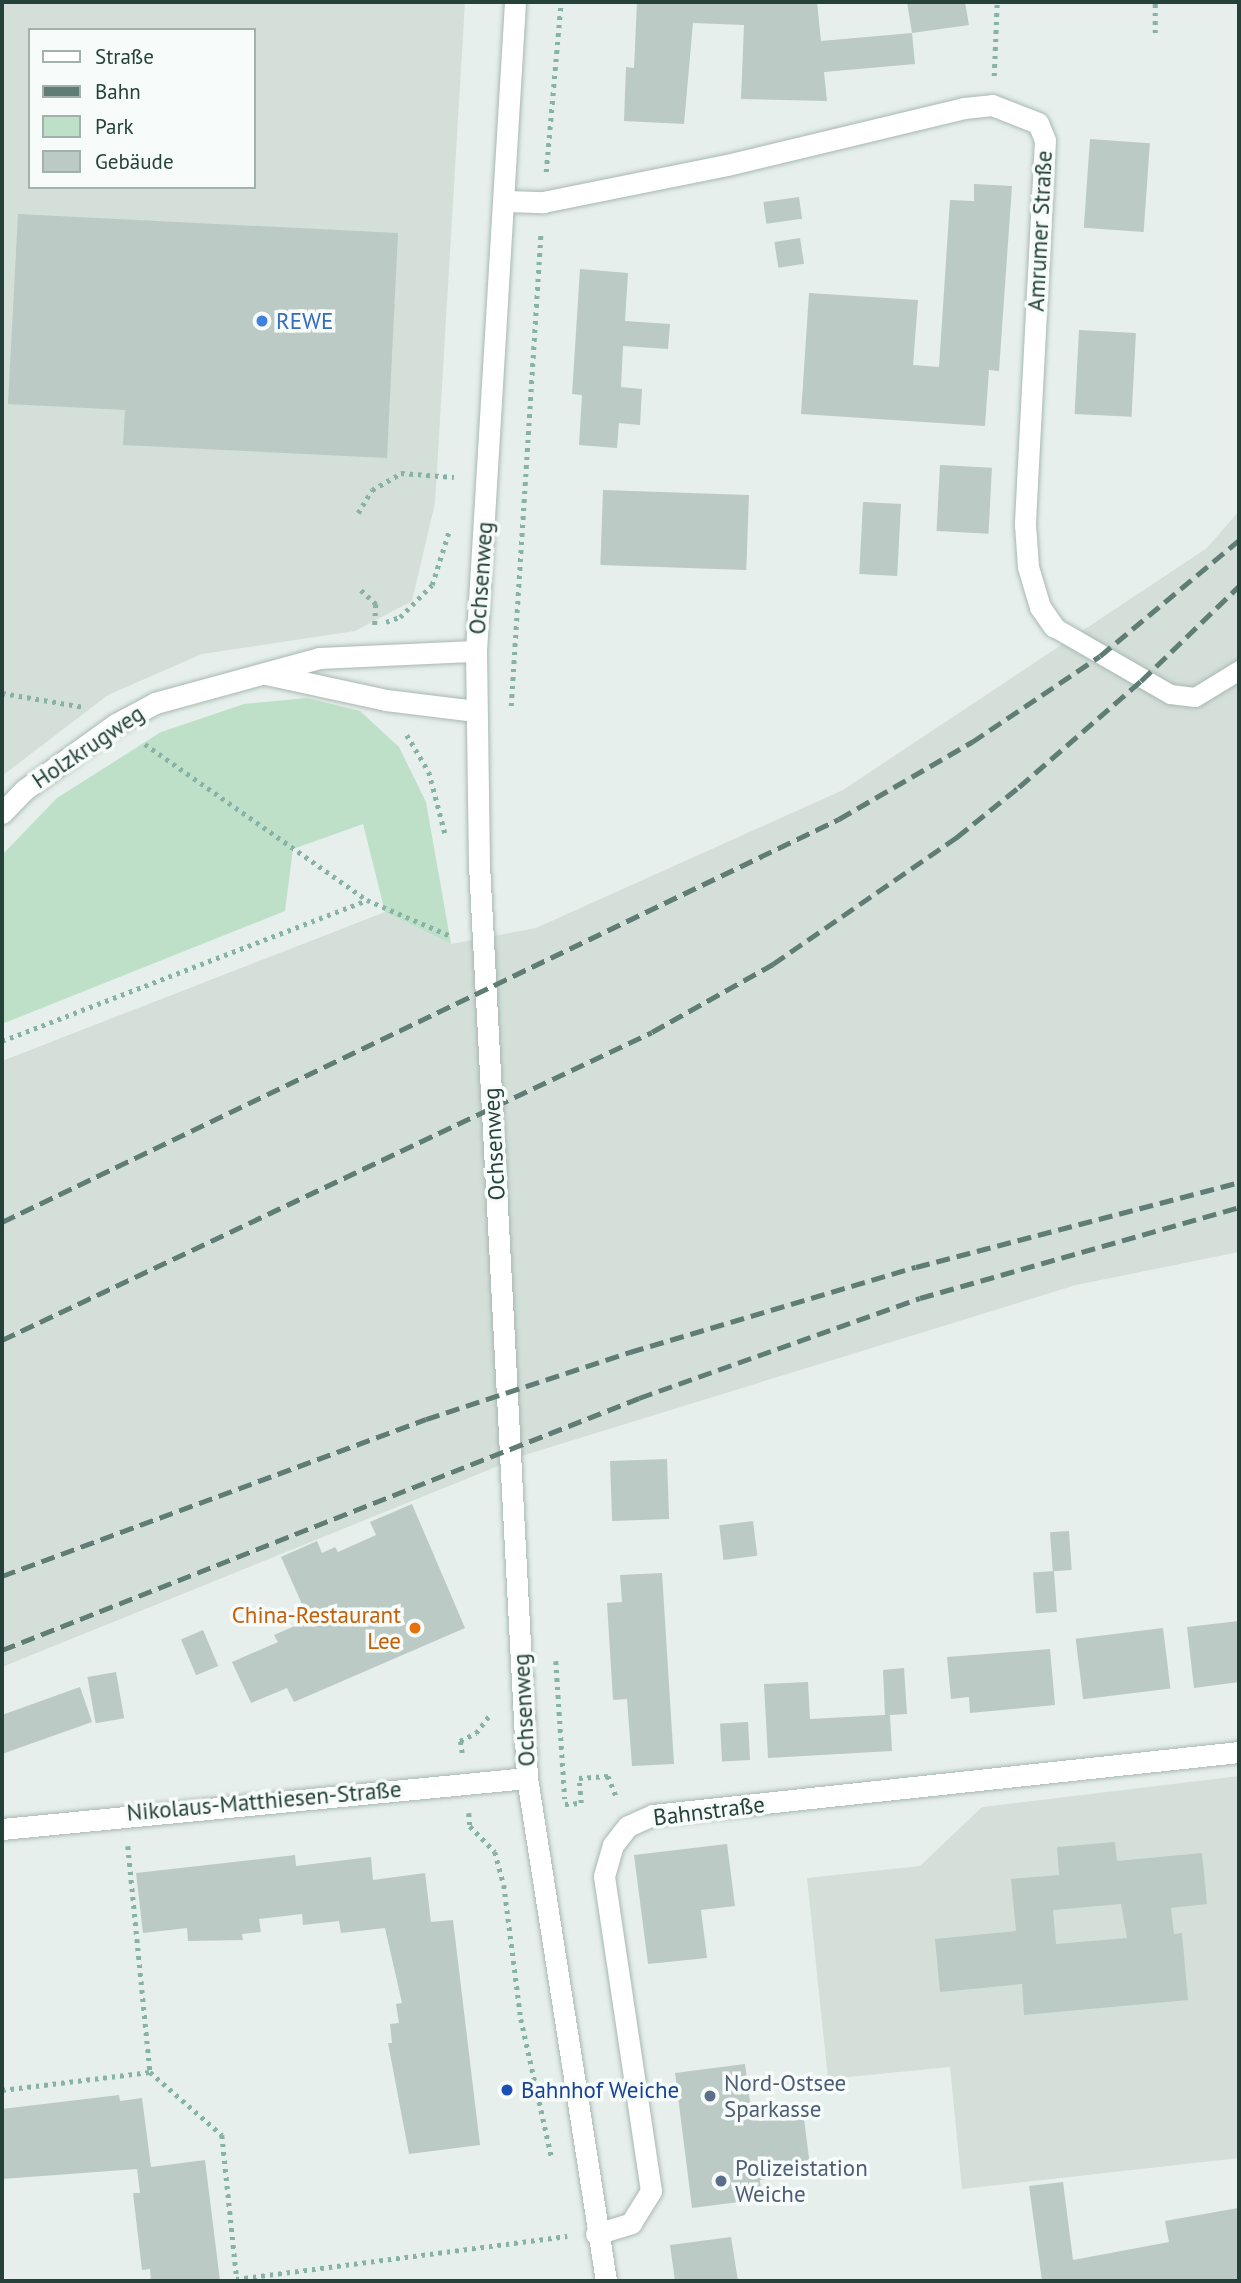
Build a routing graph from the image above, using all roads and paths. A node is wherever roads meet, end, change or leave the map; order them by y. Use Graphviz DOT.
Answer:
graph roads {
  1 [pos="515,2"];
  2 [pos="561,2"];
  3 [pos="997,2"];
  4 [pos="1155,2"];
  5 [pos="1155,33"];
  6 [pos="992,104"];
  7 [pos="507,201"];
  8 [pos="543,202"];
  9 [pos="455,466"];
  10 [pos="454,477"];
  11 [pos="453,488"];
  12 [pos="358,513"];
  13 [pos="449,523"];
  14 [pos="361,590"];
  15 [pos="1054,627"];
  16 [pos="476,652"];
  17 [pos="514,652"];
  18 [pos="1239,670"];
  19 [pos="264,674"];
  20 [pos="2,693"];
  21 [pos="475,711"];
  22 [pos="116,724"];
  23 [pos="2,813"];
  24 [pos="368,900"];
  25 [pos="460,940"];
  26 [pos="2,1041"];
  27 [pos="1239,1752"];
  28 [pos="608,1776"];
  29 [pos="527,1778"];
  30 [pos="565,1804"];
  31 [pos="125,1813"];
  32 [pos="2,1829"];
  33 [pos="149,2072"];
  34 [pos="2,2090"];
  35 [pos="596,2234"];
  36 [pos="568,2236"];
  37 [pos="237,2280"];
  38 [pos="606,2281"];
  1 -- 7 [label="street, Ochsenweg"];
  2 -- 8 [label="path"];
  3 -- 6 [label="path"];
  4 -- 5 [label="path"];
  6 -- 8 [label="street"];
  6 -- 15 [label="street, Amrumer Straße"];
  7 -- 8 [label="street"];
  7 -- 16 [label="street, Ochsenweg"];
  8 -- 17 [label="path"];
  9 -- 10 [label="path"];
  10 -- 11 [label="path"];
  10 -- 12 [label="path"];
  13 -- 14 [label="path"];
  15 -- 18 [label="lane"];
  16 -- 19 [label="street, Holzkrugweg"];
  16 -- 21 [label="street, Ochsenweg"];
  19 -- 21 [label="street, Holzkrugweg"];
  19 -- 22 [label="street, Holzkrugweg"];
  20 -- 22 [label="path"];
  21 -- 29 [label="street, Ochsenweg"];
  22 -- 23 [label="street, Holzkrugweg"];
  22 -- 24 [label="path"];
  24 -- 25 [label="path"];
  24 -- 26 [label="path"];
  27 -- 35 [label="street, Bahnstraße"];
  28 -- 30 [label="path"];
  29 -- 31 [label="street, Nikolaus-Matthiesen-Straße"];
  29 -- 35 [label="street, Ochsenweg"];
  31 -- 32 [label="street, Nikolaus-Matthiesen-Straße"];
  31 -- 33 [label="path"];
  33 -- 34 [label="path"];
  33 -- 37 [label="path"];
  35 -- 38 [label="street, Ochsenweg"];
  36 -- 37 [label="path"];
}
